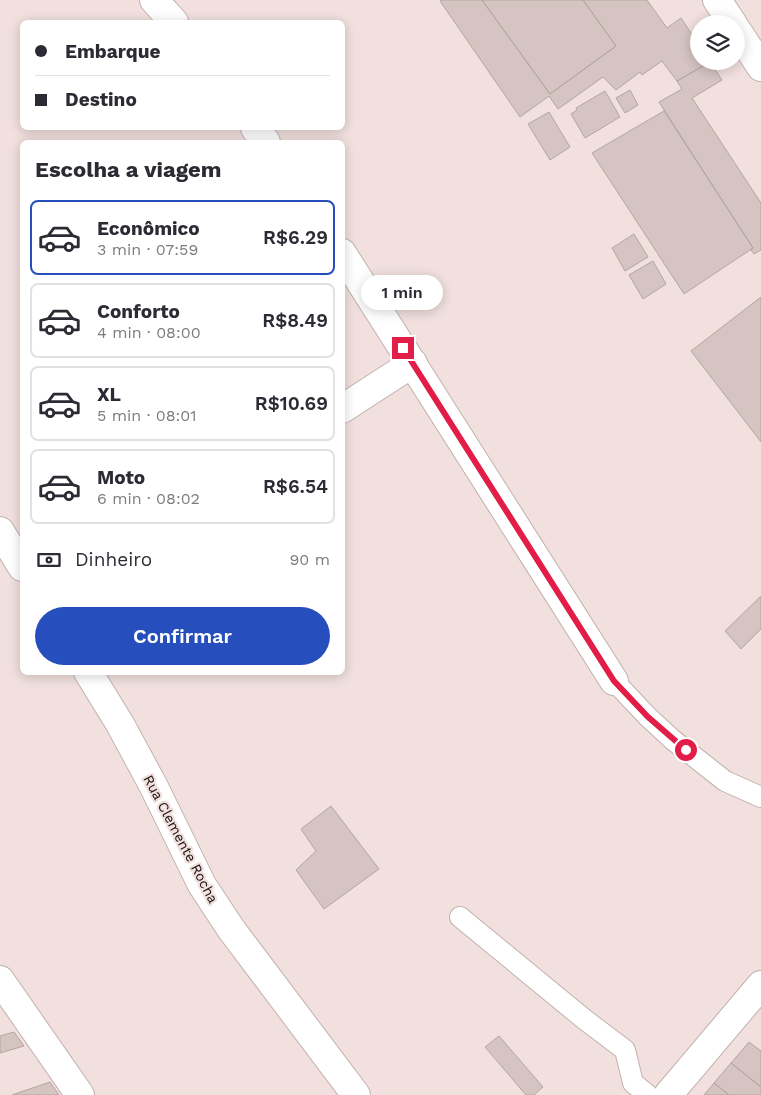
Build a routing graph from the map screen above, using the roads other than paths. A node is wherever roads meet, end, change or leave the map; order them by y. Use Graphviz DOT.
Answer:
graph roads {
  1 [pos="154,0"];
  2 [pos="717,0"];
  3 [pos="727,15"];
  4 [pos="172,20"];
  5 [pos="745,43"];
  6 [pos="761,67"];
  7 [pos="257,130"];
  8 [pos="264,140"];
  9 [pos="345,258"];
  10 [pos="413,363"];
  11 [pos="345,407"];
  12 [pos="0,531"];
  13 [pos="20,564"];
  14 [pos="90,675"];
  15 [pos="614,681"];
  16 [pos="761,798"];
  17 [pos="460,917"];
  18 [pos="0,980"];
  19 [pos="761,985"];
  20 [pos="80,1095"];
  21 [pos="356,1095"];
  22 [pos="648,1095"];
  23 [pos="668,1095"];
  1 -- 4 [label="street"];
  2 -- 3 [label="street"];
  5 -- 6 [label="street"];
  7 -- 8 [label="street"];
  9 -- 10 [label="street"];
  10 -- 11 [label="street"];
  10 -- 15 [label="street"];
  12 -- 13 [label="street"];
  14 -- 21 [label="street, Rua Clemente Rocha"];
  15 -- 16 [label="lane"];
  17 -- 22 [label="lane"];
  18 -- 20 [label="street"];
  19 -- 23 [label="street"];
}
